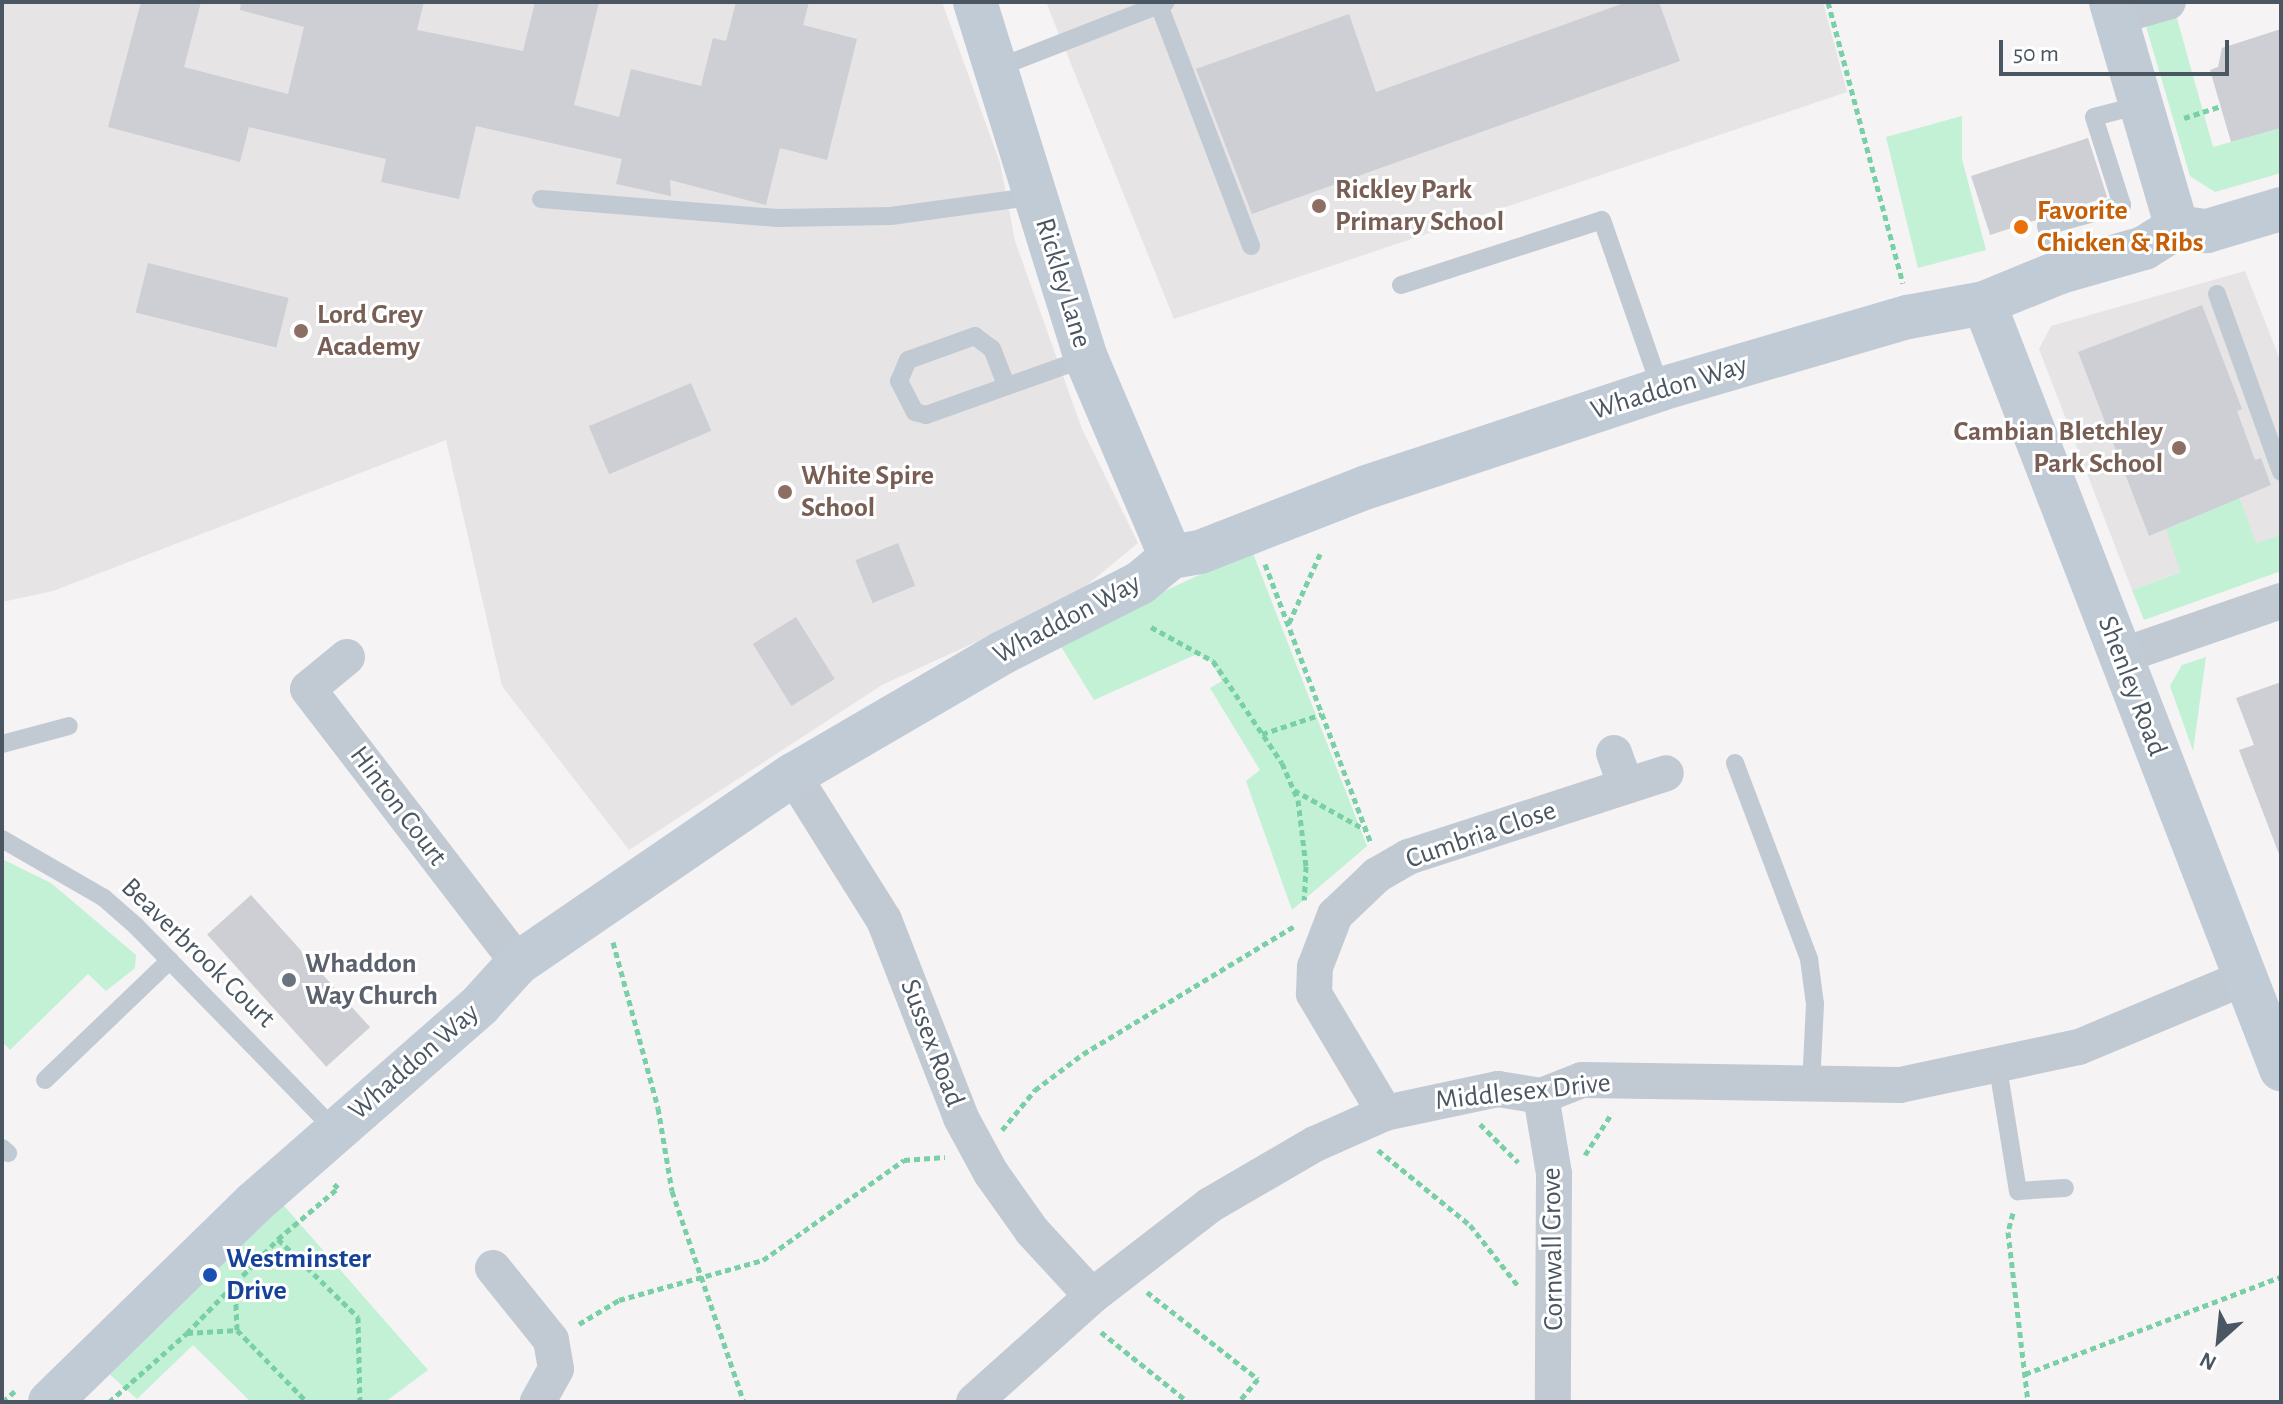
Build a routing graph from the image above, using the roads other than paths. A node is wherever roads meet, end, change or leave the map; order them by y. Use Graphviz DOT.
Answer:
graph roads {
  1 [pos="975,2"];
  2 [pos="2168,2"];
  3 [pos="1162,3"];
  4 [pos="2113,9"];
  5 [pos="997,68"];
  6 [pos="2156,113"];
  7 [pos="1037,196"];
  8 [pos="541,199"];
  9 [pos="2281,209"];
  10 [pos="2177,227"];
  11 [pos="1251,246"];
  12 [pos="2060,272"];
  13 [pos="1401,285"];
  14 [pos="2217,294"];
  15 [pos="1984,303"];
  16 [pos="1086,358"];
  17 [pos="1006,385"];
  18 [pos="1661,389"];
  19 [pos="2281,472"];
  20 [pos="1171,557"];
  21 [pos="2281,601"];
  22 [pos="2121,656"];
  23 [pos="347,657"];
  24 [pos="69,726"];
  25 [pos="2,744"];
  26 [pos="1735,763"];
  27 [pos="1666,773"];
  28 [pos="793,775"];
  29 [pos="2,839"];
  30 [pos="170,960"];
  31 [pos="518,963"];
  32 [pos="2246,977"];
  33 [pos="1998,1068"];
  34 [pos="2281,1069"];
  35 [pos="45,1080"];
  36 [pos="1811,1085"];
  37 [pos="1541,1096"];
  38 [pos="1374,1117"];
  39 [pos="322,1142"];
  40 [pos="2065,1188"];
  41 [pos="493,1268"];
  42 [pos="1093,1311"];
  43 [pos="50,1402"];
  44 [pos="538,1402"];
  45 [pos="974,1402"];
  46 [pos="1553,1402"];
  1 -- 5 [label="street, Rickley Lane"];
  2 -- 4 [label="street"];
  3 -- 5 [label="lane"];
  3 -- 11 [label="lane"];
  4 -- 6 [label="street"];
  5 -- 7 [label="street, Rickley Lane"];
  6 -- 10 [label="street"];
  6 -- 12 [label="lane"];
  7 -- 8 [label="lane"];
  7 -- 16 [label="street, Rickley Lane"];
  9 -- 10 [label="street"];
  10 -- 12 [label="street, Whaddon Way"];
  12 -- 15 [label="street, Whaddon Way"];
  13 -- 18 [label="lane"];
  14 -- 19 [label="lane"];
  15 -- 18 [label="street, Whaddon Way"];
  15 -- 22 [label="street, Shenley Road"];
  16 -- 17 [label="lane"];
  16 -- 20 [label="street, Rickley Lane"];
  17 -- 17 [label="lane"];
  18 -- 20 [label="street, Whaddon Way"];
  20 -- 28 [label="street, Whaddon Way"];
  21 -- 22 [label="street"];
  22 -- 32 [label="street, Shenley Road"];
  23 -- 31 [label="street, Hinton Court"];
  24 -- 25 [label="lane"];
  26 -- 36 [label="lane"];
  27 -- 38 [label="street, Cumbria Close"];
  28 -- 31 [label="street, Whaddon Way"];
  28 -- 42 [label="street, Sussex Road"];
  29 -- 30 [label="lane, Beaverbrook Court"];
  30 -- 35 [label="lane"];
  30 -- 39 [label="lane, Beaverbrook Court"];
  31 -- 39 [label="street, Whaddon Way"];
  32 -- 33 [label="street, Middlesex Drive"];
  32 -- 34 [label="street, Shenley Road"];
  33 -- 36 [label="street, Middlesex Drive"];
  33 -- 40 [label="lane"];
  36 -- 37 [label="street, Middlesex Drive"];
  37 -- 38 [label="street, Middlesex Drive"];
  37 -- 46 [label="street, Cornwall Grove"];
  38 -- 42 [label="street, Middlesex Drive"];
  39 -- 43 [label="street, Whaddon Way"];
  41 -- 44 [label="street"];
  42 -- 45 [label="street, Middlesex Drive"];
}
